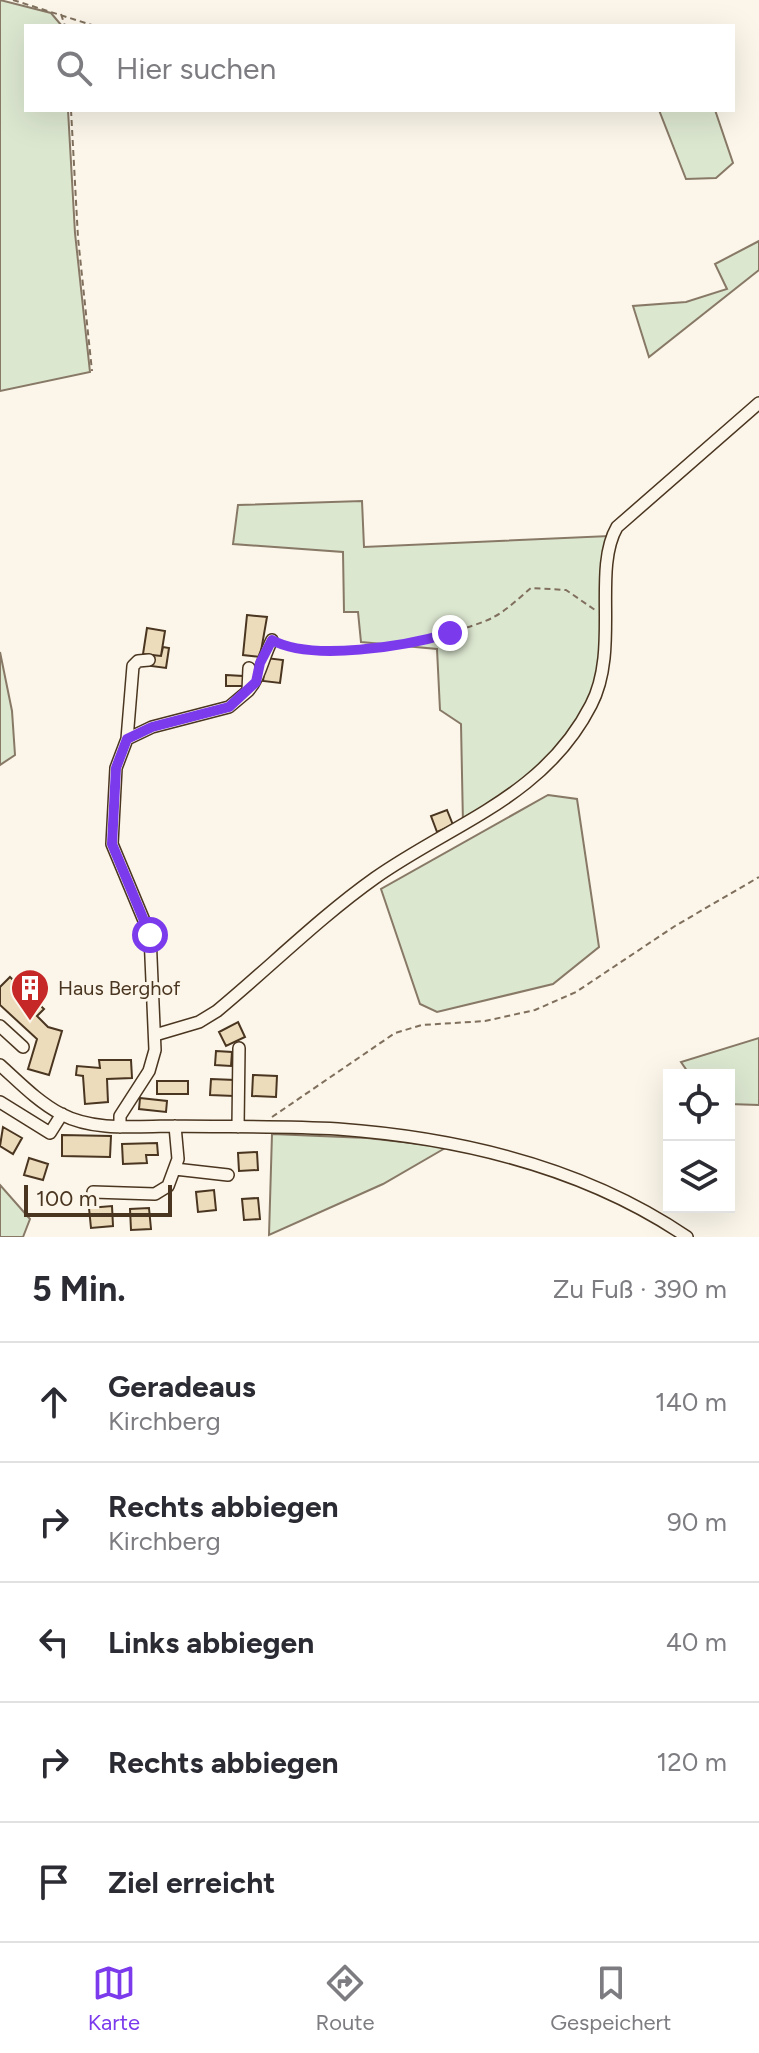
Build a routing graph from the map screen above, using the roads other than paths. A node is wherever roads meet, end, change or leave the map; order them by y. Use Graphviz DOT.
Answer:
graph roads {
  1 [pos="759,403"];
  2 [pos="272,640"];
  3 [pos="149,660"];
  4 [pos="249,668"];
  5 [pos="248,691"];
  6 [pos="127,739"];
  7 [pos="0,1026"];
  8 [pos="155,1035"];
  9 [pos="23,1047"];
  10 [pos="239,1048"];
  11 [pos="0,1065"];
  12 [pos="0,1102"];
  13 [pos="62,1114"];
  14 [pos="175,1126"];
  15 [pos="120,1127"];
  16 [pos="238,1127"];
  17 [pos="175,1169"];
  18 [pos="228,1175"];
  19 [pos="93,1192"];
  20 [pos="687,1237"];
  1 -- 8 [label="street"];
  2 -- 5 [label="street"];
  3 -- 6 [label="street"];
  4 -- 5 [label="street"];
  5 -- 6 [label="street"];
  6 -- 8 [label="street"];
  7 -- 9 [label="street"];
  8 -- 15 [label="street"];
  10 -- 16 [label="street"];
  11 -- 13 [label="street"];
  12 -- 13 [label="street"];
  13 -- 15 [label="street"];
  14 -- 15 [label="street"];
  14 -- 16 [label="street"];
  14 -- 17 [label="street"];
  16 -- 20 [label="street"];
  17 -- 18 [label="street"];
  17 -- 19 [label="street"];
}
